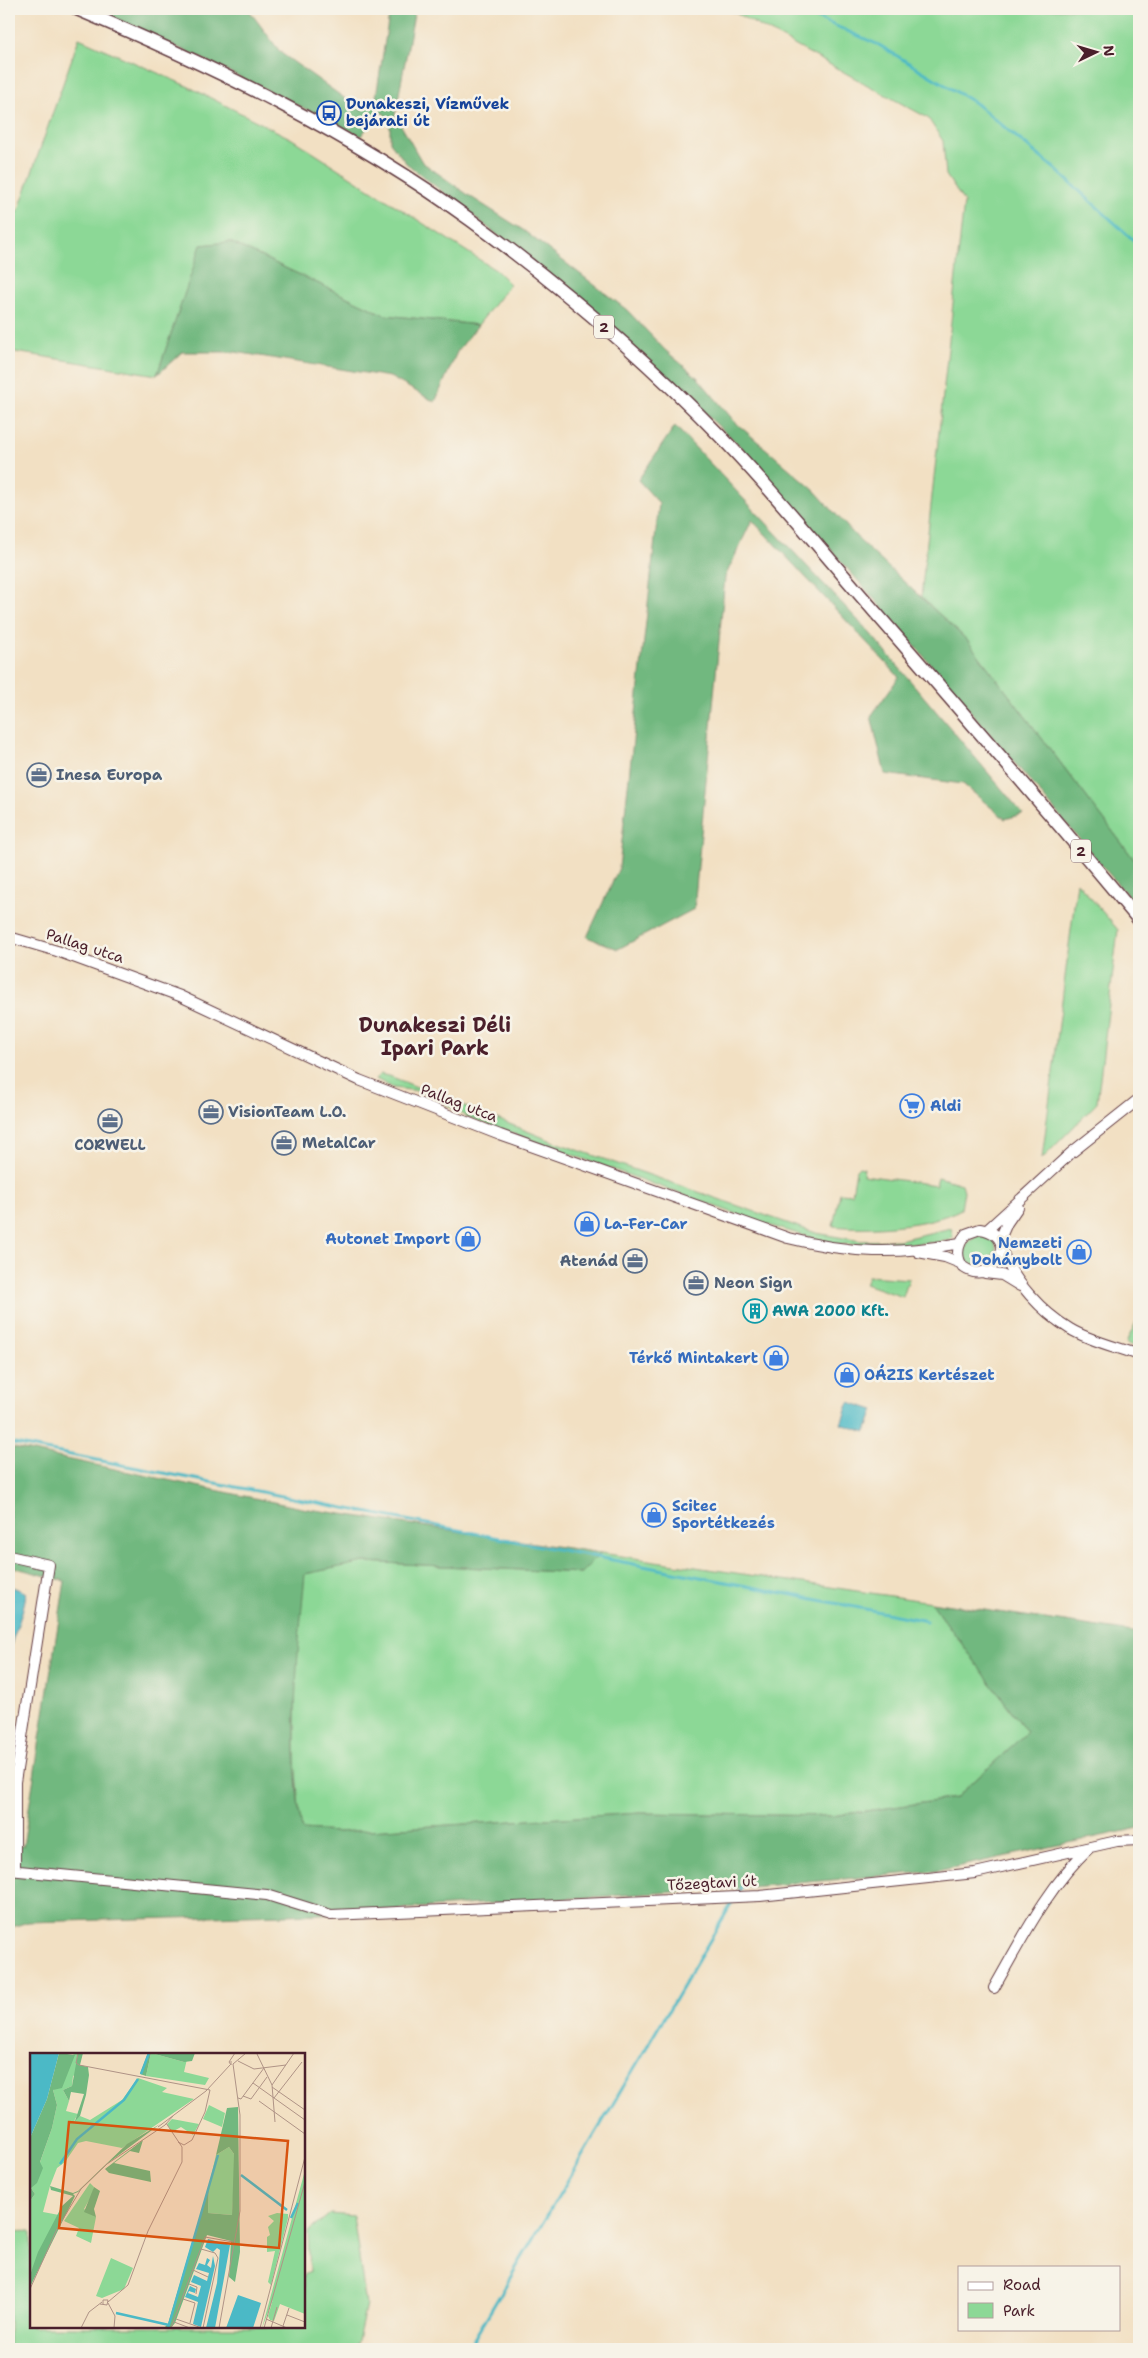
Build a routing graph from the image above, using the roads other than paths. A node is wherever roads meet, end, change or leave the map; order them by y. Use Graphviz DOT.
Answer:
graph roads {
  1 [pos="77,9"];
  2 [pos="1139,920"];
  3 [pos="9,938"];
  4 [pos="1139,1099"];
  5 [pos="1030,1189"];
  6 [pos="987,1230"];
  7 [pos="1000,1239"];
  8 [pos="960,1243"];
  9 [pos="912,1250"];
  10 [pos="1002,1251"];
  11 [pos="960,1263"];
  12 [pos="985,1272"];
  13 [pos="1028,1291"];
  14 [pos="1139,1355"];
  15 [pos="9,1556"];
  16 [pos="1139,1840"];
  17 [pos="1090,1847"];
  18 [pos="12,1870"];
  19 [pos="994,1988"];
  1 -- 2 [label="main road, 2"];
  3 -- 9 [label="street, Pallag utca"];
  4 -- 5 [label="street"];
  5 -- 6 [label="street"];
  5 -- 7 [label="street"];
  6 -- 7 [label="street"];
  6 -- 8 [label="street"];
  7 -- 10 [label="street"];
  8 -- 9 [label="street, Pallag utca"];
  8 -- 11 [label="street"];
  9 -- 11 [label="street, Pallag utca"];
  10 -- 12 [label="street"];
  10 -- 13 [label="street"];
  11 -- 12 [label="street"];
  12 -- 13 [label="street"];
  13 -- 14 [label="street"];
  15 -- 18 [label="street"];
  16 -- 17 [label="street, Tőzegtavi út"];
  17 -- 18 [label="street, Tőzegtavi út"];
  17 -- 19 [label="street"];
}
